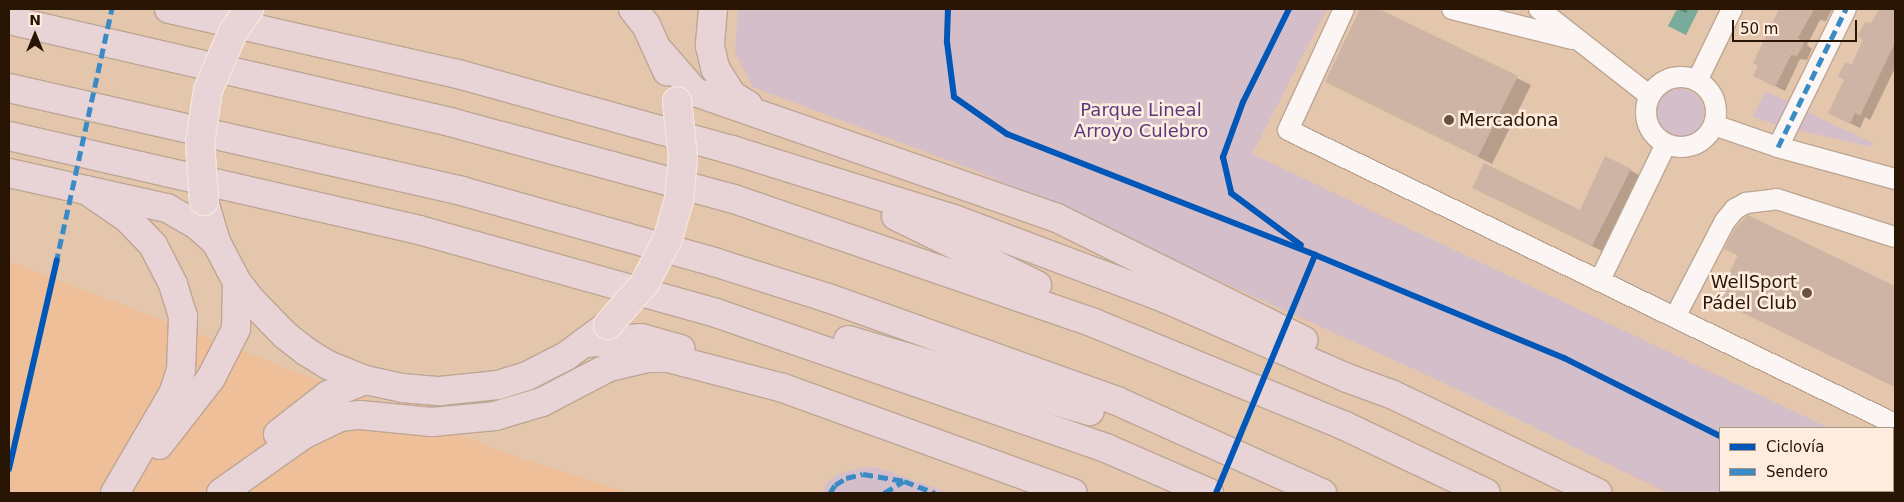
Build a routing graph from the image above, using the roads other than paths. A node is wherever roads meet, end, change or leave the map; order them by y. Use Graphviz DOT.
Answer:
graph roads {
  1 [pos="169,9"];
  2 [pos="249,9"];
  3 [pos="713,9"];
  4 [pos="1344,9"];
  5 [pos="1452,9"];
  6 [pos="1539,9"];
  7 [pos="1732,9"];
  8 [pos="1846,9"];
  9 [pos="642,14"];
  10 [pos="9,20"];
  11 [pos="1579,41"];
  12 [pos="661,53"];
  13 [pos="1698,81"];
  14 [pos="9,88"];
  15 [pos="1650,96"];
  16 [pos="768,118"];
  17 [pos="1714,126"];
  18 [pos="9,136"];
  19 [pos="1666,144"];
  20 [pos="1778,147"];
  21 [pos="732,150"];
  22 [pos="9,173"];
  23 [pos="1895,179"];
  24 [pos="86,190"];
  25 [pos="1895,237"];
  26 [pos="216,242"];
  27 [pos="1600,280"];
  28 [pos="237,282"];
  29 [pos="716,313"];
  30 [pos="1675,317"];
  31 [pos="1094,323"];
  32 [pos="587,343"];
  33 [pos="365,380"];
  34 [pos="783,388"];
  35 [pos="1391,394"];
  36 [pos="1895,424"];
  37 [pos="1207,442"];
  38 [pos="115,493"];
  39 [pos="120,493"];
  40 [pos="220,493"];
  41 [pos="1073,493"];
  42 [pos="1209,493"];
  43 [pos="1322,493"];
  44 [pos="1486,493"];
  45 [pos="1598,493"];
  1 -- 21 [label="highway"];
  2 -- 26 [label="highway, bridge"];
  3 -- 16 [label="highway"];
  4 -- 27 [label="street"];
  5 -- 11 [label="street"];
  6 -- 11 [label="street"];
  7 -- 13 [label="street"];
  8 -- 20 [label="street"];
  9 -- 12 [label="highway"];
  10 -- 31 [label="highway"];
  11 -- 15 [label="street"];
  12 -- 16 [label="highway"];
  12 -- 32 [label="highway, bridge"];
  13 -- 15 [label="street"];
  13 -- 17 [label="street"];
  14 -- 37 [label="highway"];
  15 -- 19 [label="street"];
  16 -- 35 [label="highway"];
  17 -- 19 [label="street"];
  17 -- 20 [label="street"];
  18 -- 29 [label="highway"];
  19 -- 27 [label="street"];
  20 -- 23 [label="street"];
  21 -- 31 [label="highway"];
  21 -- 35 [label="highway"];
  22 -- 24 [label="highway"];
  24 -- 26 [label="highway"];
  24 -- 38 [label="highway"];
  25 -- 30 [label="street"];
  26 -- 28 [label="highway"];
  27 -- 30 [label="street"];
  28 -- 33 [label="highway"];
  28 -- 39 [label="highway"];
  29 -- 37 [label="highway"];
  29 -- 42 [label="highway"];
  30 -- 36 [label="street"];
  31 -- 44 [label="highway"];
  32 -- 33 [label="highway"];
  32 -- 34 [label="highway"];
  33 -- 40 [label="highway"];
  34 -- 40 [label="highway"];
  34 -- 41 [label="highway"];
  35 -- 45 [label="highway"];
  37 -- 43 [label="highway"];
}
